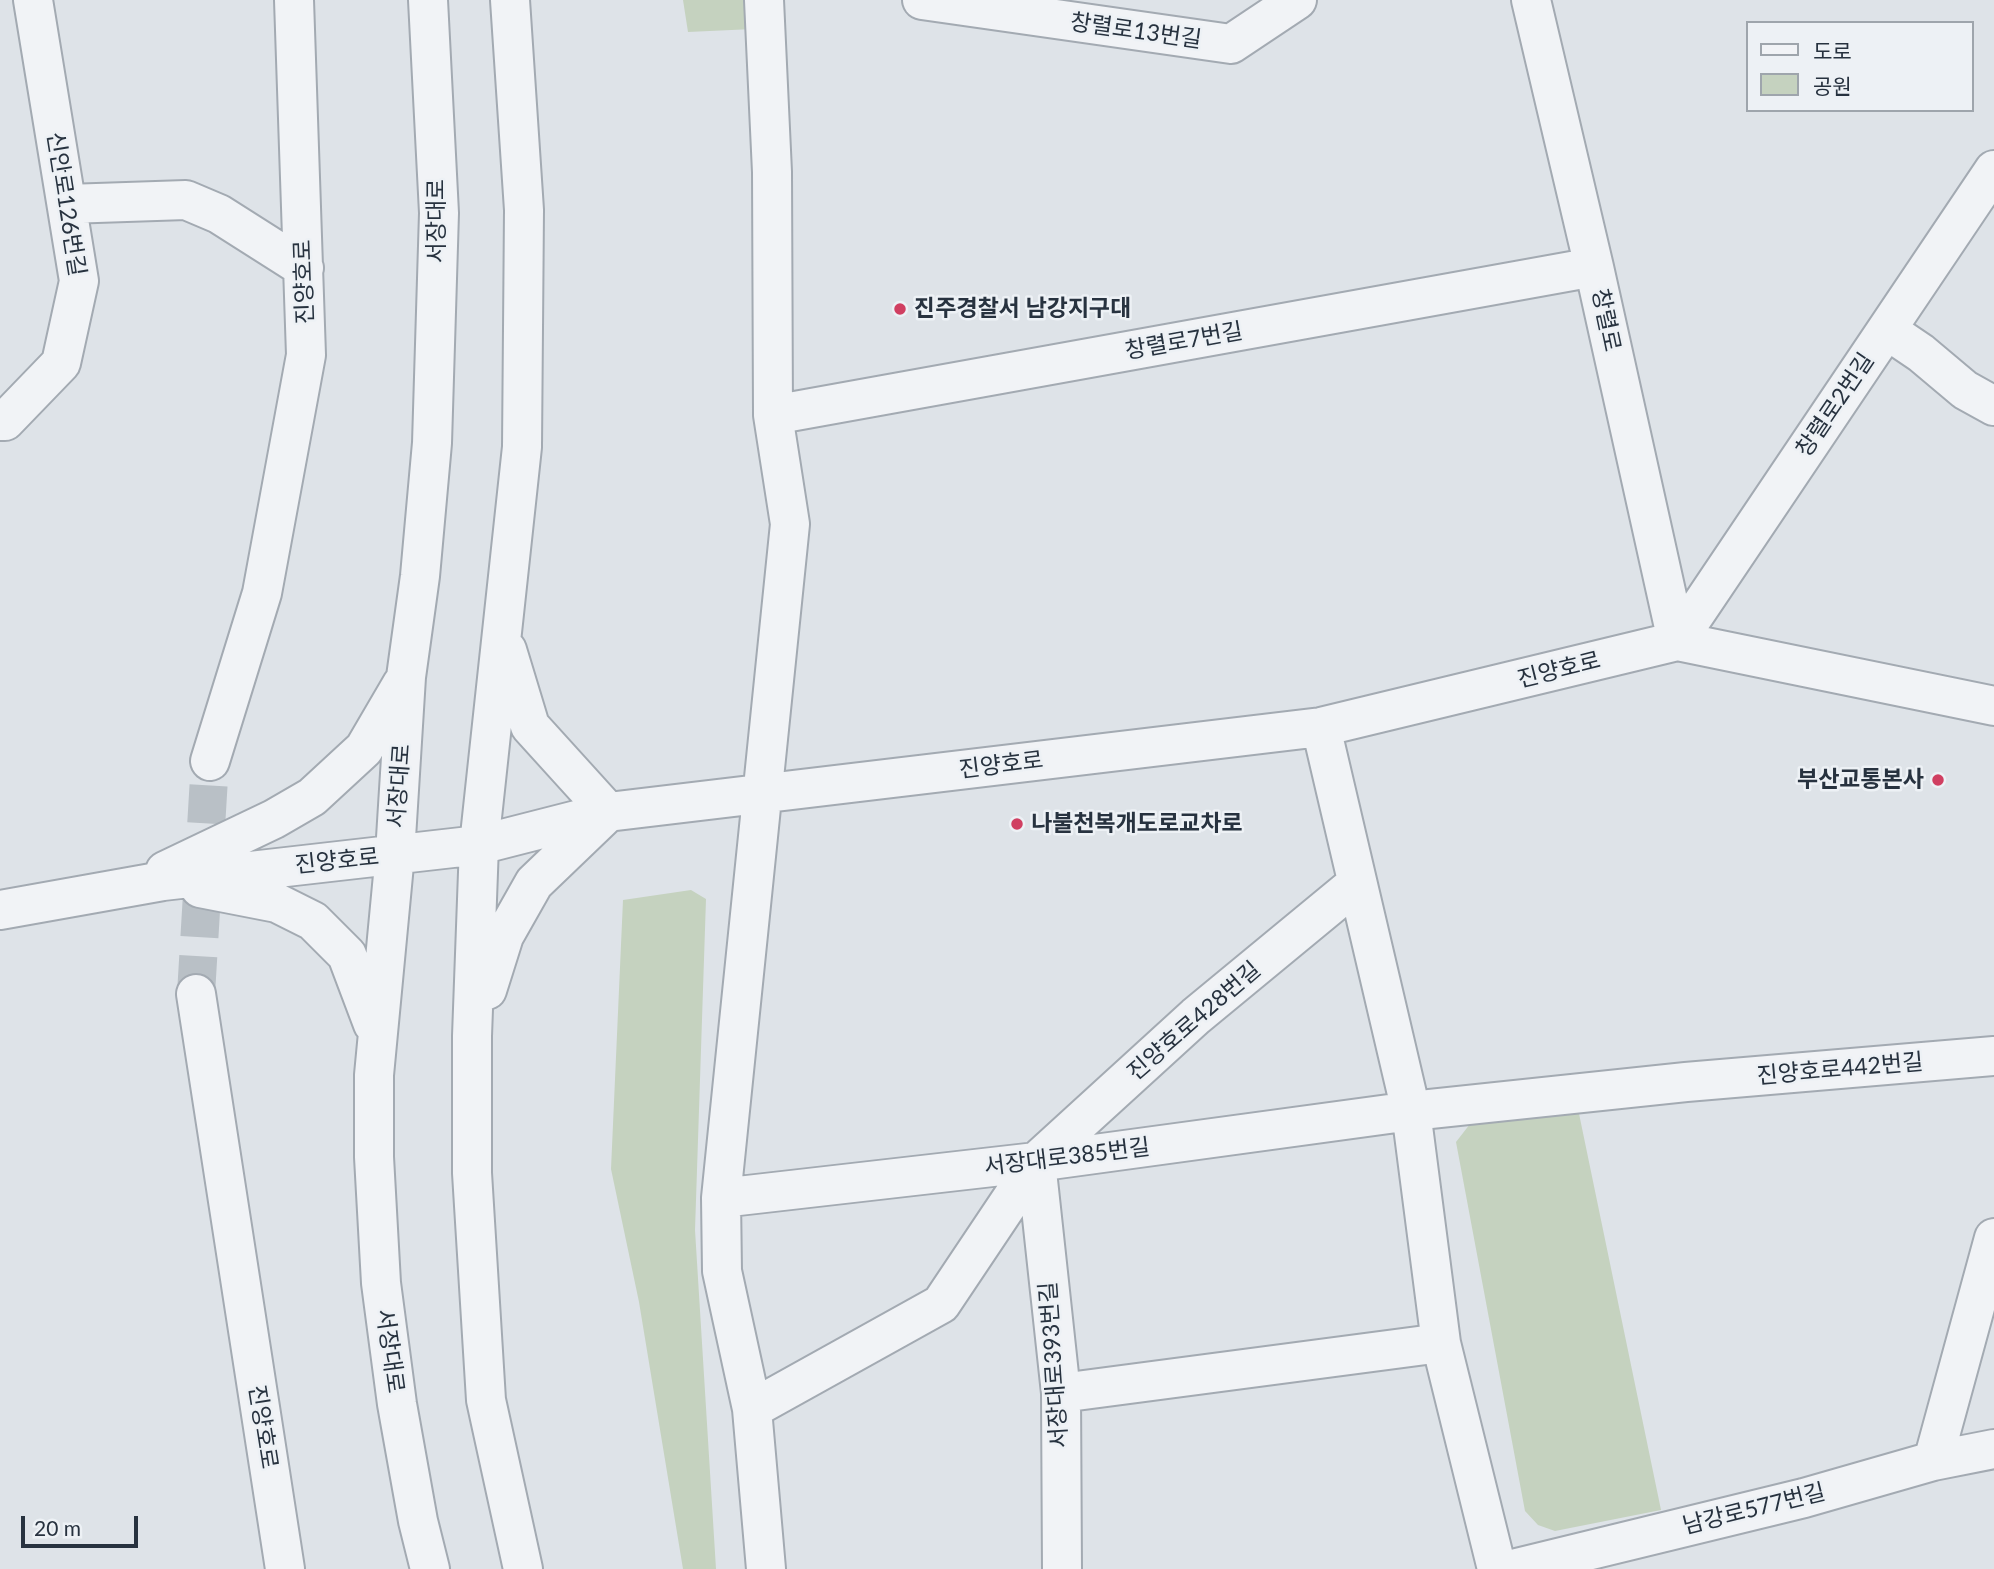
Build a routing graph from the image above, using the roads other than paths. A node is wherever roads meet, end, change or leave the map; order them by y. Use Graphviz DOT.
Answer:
graph roads {
  1 [pos="33,0"];
  2 [pos="294,0"];
  3 [pos="428,0"];
  4 [pos="510,0"];
  5 [pos="764,0"];
  6 [pos="922,0"];
  7 [pos="1297,0"];
  8 [pos="1531,0"];
  9 [pos="1994,170"];
  10 [pos="67,204"];
  11 [pos="1594,267"];
  12 [pos="304,268"];
  13 [pos="1886,330"];
  14 [pos="1994,406"];
  15 [pos="773,415"];
  16 [pos="0,421"];
  17 [pos="502,633"];
  18 [pos="1677,641"];
  19 [pos="406,677"];
  20 [pos="1994,706"];
  21 [pos="1321,727"];
  22 [pos="210,761"];
  23 [pos="764,793"];
  24 [pos="608,812"];
  25 [pos="479,845"];
  26 [pos="395,855"];
  27 [pos="147,884"];
  28 [pos="1356,884"];
  29 [pos="0,910"];
  30 [pos="196,994"];
  31 [pos="377,1034"];
  32 [pos="472,1036"];
  33 [pos="1994,1056"];
  34 [pos="1411,1111"];
  35 [pos="1036,1162"];
  36 [pos="721,1198"];
  37 [pos="1994,1238"];
  38 [pos="1441,1343"];
  39 [pos="1061,1393"];
  40 [pos="752,1409"];
  41 [pos="1994,1449"];
  42 [pos="1933,1461"];
  43 [pos="285,1569"];
  44 [pos="430,1569"];
  45 [pos="523,1569"];
  46 [pos="766,1569"];
  47 [pos="1062,1569"];
  48 [pos="1497,1569"];
  49 [pos="1513,1569"];
  1 -- 10 [label="street, 신안로126번길"];
  2 -- 12 [label="street, 진양호로"];
  3 -- 19 [label="street, 서장대로"];
  4 -- 17 [label="street"];
  5 -- 15 [label="street"];
  6 -- 7 [label="street, 창렬로13번길"];
  8 -- 11 [label="street, 창렬로"];
  9 -- 13 [label="street, 창렬로2번길"];
  10 -- 12 [label="street"];
  10 -- 16 [label="street, 신안로126번길"];
  11 -- 15 [label="street, 창렬로7번길"];
  11 -- 18 [label="street, 창렬로"];
  12 -- 22 [label="street, 진양호로"];
  13 -- 14 [label="street"];
  13 -- 18 [label="street, 창렬로2번길"];
  15 -- 23 [label="street"];
  17 -- 24 [label="street"];
  17 -- 25 [label="street"];
  18 -- 20 [label="street, 진양호로"];
  18 -- 21 [label="street, 진양호로"];
  19 -- 26 [label="street, 서장대로"];
  19 -- 27 [label="street"];
  21 -- 23 [label="street, 진양호로"];
  21 -- 28 [label="street"];
  23 -- 24 [label="street, 진양호로"];
  23 -- 36 [label="street"];
  24 -- 25 [label="street, 진양호로"];
  24 -- 32 [label="street"];
  25 -- 26 [label="street, 진양호로"];
  25 -- 32 [label="street"];
  26 -- 27 [label="street, 진양호로"];
  26 -- 31 [label="street, 서장대로"];
  27 -- 29 [label="street, 진양호로"];
  27 -- 31 [label="street"];
  28 -- 34 [label="street"];
  28 -- 35 [label="street, 진양호로428번길"];
  30 -- 43 [label="street, 진양호로"];
  31 -- 44 [label="street, 서장대로"];
  32 -- 45 [label="street"];
  33 -- 34 [label="street, 진양호로442번길"];
  34 -- 35 [label="street, 서장대로385번길"];
  34 -- 38 [label="street"];
  35 -- 36 [label="street, 서장대로385번길"];
  35 -- 39 [label="street, 서장대로393번길"];
  35 -- 40 [label="street, 진양호로428번길"];
  36 -- 40 [label="street"];
  37 -- 42 [label="street"];
  38 -- 39 [label="street"];
  38 -- 48 [label="street"];
  39 -- 47 [label="street, 서장대로393번길"];
  40 -- 46 [label="street"];
  41 -- 42 [label="street, 남강로577번길"];
  42 -- 49 [label="street, 남강로577번길"];
}
